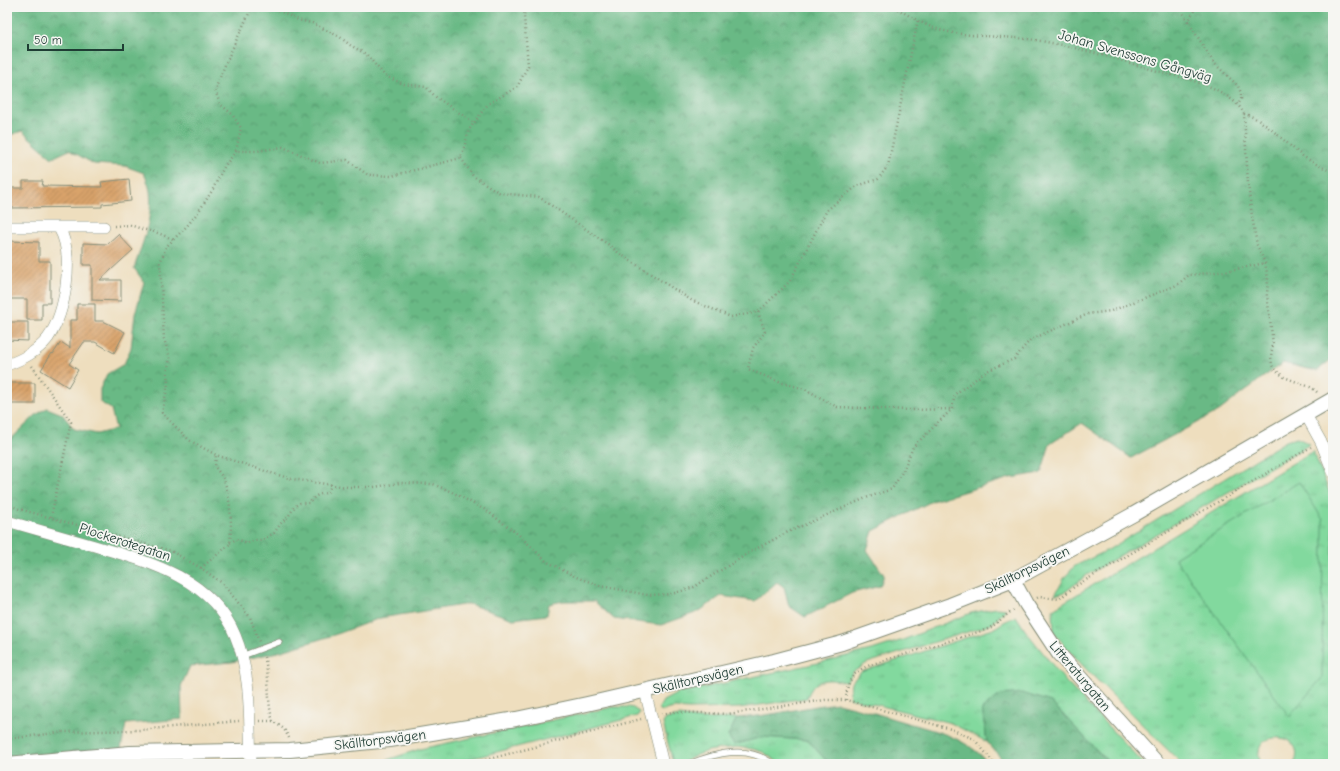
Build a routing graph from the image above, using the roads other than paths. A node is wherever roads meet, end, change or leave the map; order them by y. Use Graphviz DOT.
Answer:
graph roads {
  1 [pos="7,227"];
  2 [pos="104,227"];
  3 [pos="59,228"];
  4 [pos="7,365"];
  5 [pos="1329,401"];
  6 [pos="1306,415"];
  7 [pos="1333,472"];
  8 [pos="7,521"];
  9 [pos="1013,580"];
  10 [pos="279,642"];
  11 [pos="242,656"];
  12 [pos="645,691"];
  13 [pos="251,758"];
  14 [pos="7,764"];
  15 [pos="663,764"];
  16 [pos="689,764"];
  17 [pos="773,764"];
  18 [pos="1158,764"];
  1 -- 3 [label="street"];
  2 -- 3 [label="street"];
  3 -- 4 [label="street"];
  5 -- 6 [label="street, Skälltorpsvägen"];
  6 -- 7 [label="street"];
  6 -- 9 [label="street, Skälltorpsvägen"];
  8 -- 11 [label="street, Plockerotegatan"];
  9 -- 12 [label="street, Skälltorpsvägen"];
  9 -- 18 [label="street, Litteraturgatan"];
  10 -- 11 [label="lane"];
  11 -- 13 [label="street, Plockerotegatan"];
  12 -- 13 [label="street, Skälltorpsvägen"];
  12 -- 15 [label="street"];
  13 -- 14 [label="street, Skälltorpsvägen"];
  16 -- 17 [label="lane"];
}
